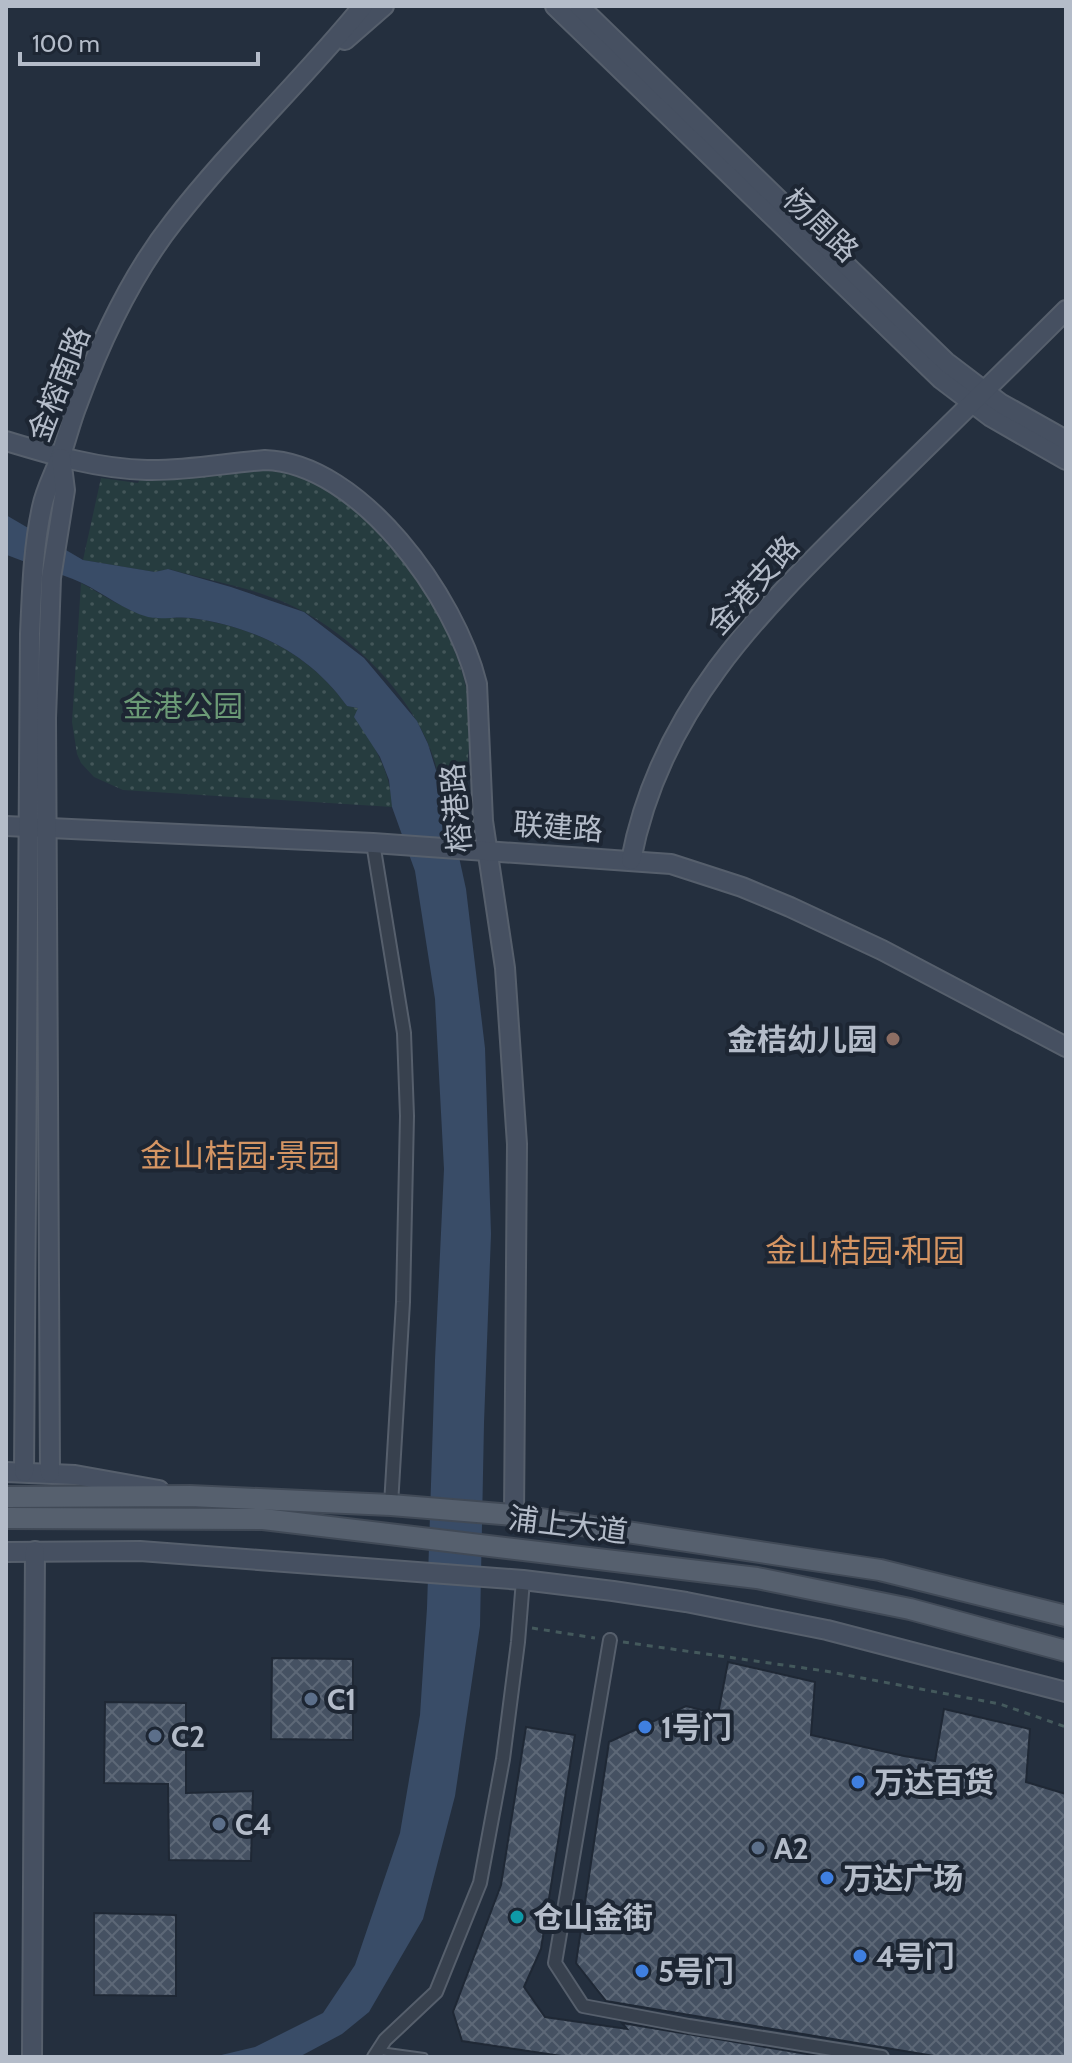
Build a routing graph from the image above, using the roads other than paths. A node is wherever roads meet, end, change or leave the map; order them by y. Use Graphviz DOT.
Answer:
graph roads {
  1 [pos="363,6"];
  2 [pos="384,6"];
  3 [pos="555,6"];
  4 [pos="579,6"];
  5 [pos="320,59"];
  6 [pos="1066,310"];
  7 [pos="977,398"];
  8 [pos="1066,440"];
  9 [pos="6,441"];
  10 [pos="61,458"];
  11 [pos="1066,460"];
  12 [pos="6,826"];
  13 [pos="38,827"];
  14 [pos="373,843"];
  15 [pos="487,850"];
  16 [pos="631,860"];
  17 [pos="1066,1047"];
  18 [pos="15,1472"];
  19 [pos="50,1473"];
  20 [pos="190,1496"];
  21 [pos="6,1497"];
  22 [pos="391,1505"];
  23 [pos="514,1515"];
  24 [pos="6,1518"];
  25 [pos="35,1551"];
  26 [pos="6,1552"];
  27 [pos="523,1580"];
  28 [pos="1066,1616"];
  29 [pos="610,1640"];
  30 [pos="1066,1651"];
  31 [pos="1066,1692"];
  32 [pos="376,2054"];
  33 [pos="32,2057"];
  34 [pos="424,2057"];
  35 [pos="882,2057"];
  1 -- 5 [label="main road, 金榕南路"];
  2 -- 5 [label="main road, 金榕南路"];
  3 -- 7 [label="main road, 杨周路"];
  4 -- 7 [label="main road, 杨周路"];
  5 -- 10 [label="main road, 金榕南路"];
  6 -- 7 [label="main road, 金港支路"];
  7 -- 8 [label="main road, 杨周路"];
  7 -- 11 [label="main road, 杨周路"];
  7 -- 16 [label="main road, 金港支路"];
  9 -- 10 [label="main road, 榕港路"];
  10 -- 13 [label="main road, 金榕南路"];
  10 -- 15 [label="main road, 榕港路"];
  12 -- 13 [label="main road, 联建路"];
  13 -- 14 [label="main road, 联建路"];
  13 -- 18 [label="main road, 金榕南路"];
  13 -- 19 [label="main road"];
  14 -- 15 [label="main road, 联建路"];
  14 -- 22 [label="street"];
  15 -- 16 [label="main road, 联建路"];
  15 -- 23 [label="main road, 榕港路"];
  16 -- 17 [label="main road, 联建路"];
  18 -- 19 [label="main road, 浦上大道"];
  19 -- 20 [label="main road, 浦上大道"];
  20 -- 21 [label="main road, 浦上大道"];
  20 -- 22 [label="main road, 浦上大道"];
  22 -- 23 [label="main road, 浦上大道"];
  23 -- 28 [label="main road, 浦上大道"];
  24 -- 30 [label="main road, 浦上大道"];
  25 -- 26 [label="main road"];
  25 -- 27 [label="main road"];
  25 -- 33 [label="main road"];
  27 -- 31 [label="main road"];
  27 -- 32 [label="street"];
  29 -- 35 [label="street"];
  32 -- 34 [label="lane"];
}
